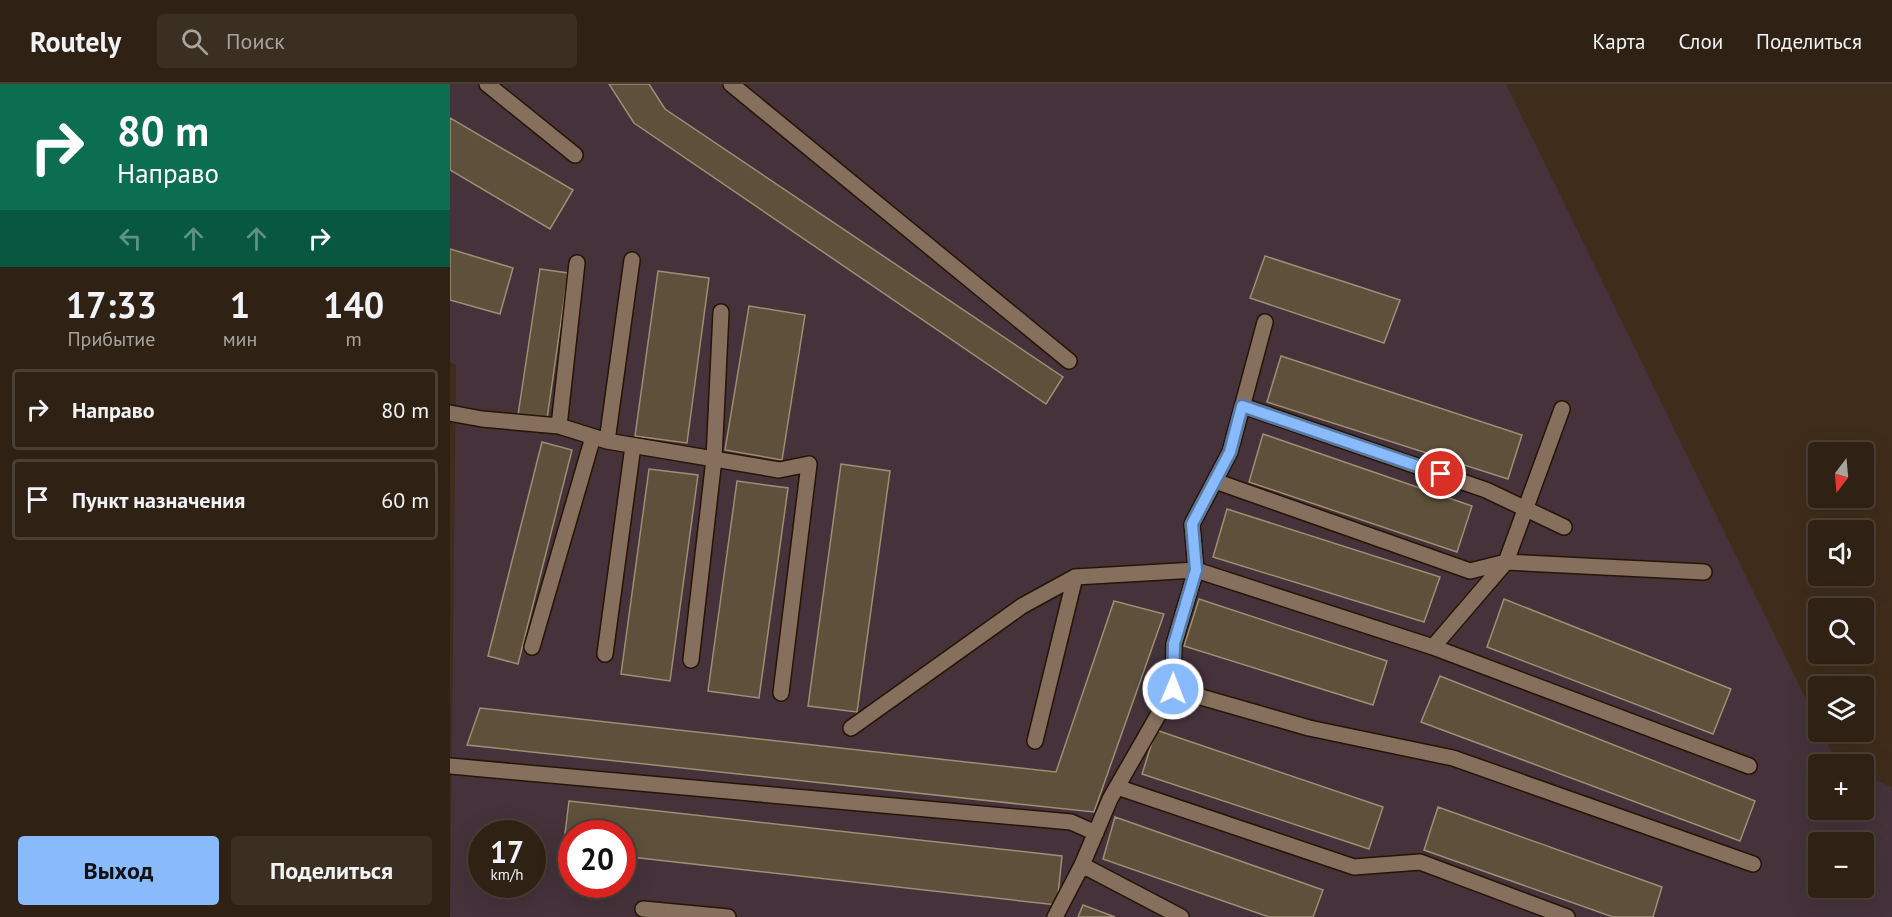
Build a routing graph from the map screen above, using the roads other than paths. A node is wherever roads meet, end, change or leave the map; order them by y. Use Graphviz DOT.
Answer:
graph roads {
  1 [pos="487,84"];
  2 [pos="730,84"];
  3 [pos="575,155"];
  4 [pos="632,260"];
  5 [pos="577,263"];
  6 [pos="721,312"];
  7 [pos="1264,322"];
  8 [pos="1069,362"];
  9 [pos="1242,406"];
  10 [pos="1562,409"];
  11 [pos="450,413"];
  12 [pos="559,426"];
  13 [pos="600,439"];
  14 [pos="633,446"];
  15 [pos="714,459"];
  16 [pos="1215,481"];
  17 [pos="1524,508"];
  18 [pos="1564,527"];
  19 [pos="1506,562"];
  20 [pos="1196,570"];
  21 [pos="1704,572"];
  22 [pos="1075,577"];
  23 [pos="532,647"];
  24 [pos="1433,647"];
  25 [pos="605,654"];
  26 [pos="691,660"];
  27 [pos="1173,689"];
  28 [pos="781,693"];
  29 [pos="851,728"];
  30 [pos="1035,741"];
  31 [pos="450,766"];
  32 [pos="1749,766"];
  33 [pos="1117,787"];
  34 [pos="1096,832"];
  35 [pos="1753,864"];
  36 [pos="1082,865"];
  37 [pos="643,909"];
  38 [pos="728,917"];
  39 [pos="1056,917"];
  40 [pos="1181,917"];
  41 [pos="1568,917"];
  1 -- 3 [label="lane"];
  2 -- 8 [label="lane"];
  4 -- 13 [label="lane"];
  5 -- 12 [label="lane"];
  6 -- 15 [label="lane"];
  7 -- 9 [label="lane"];
  9 -- 16 [label="lane"];
  9 -- 17 [label="lane"];
  10 -- 17 [label="lane"];
  11 -- 12 [label="lane"];
  12 -- 13 [label="lane"];
  13 -- 14 [label="lane"];
  13 -- 23 [label="lane"];
  14 -- 15 [label="lane"];
  14 -- 25 [label="lane"];
  15 -- 26 [label="lane"];
  15 -- 28 [label="lane"];
  16 -- 19 [label="lane"];
  16 -- 20 [label="lane"];
  17 -- 18 [label="lane"];
  17 -- 19 [label="lane"];
  19 -- 21 [label="lane"];
  19 -- 24 [label="lane"];
  20 -- 22 [label="lane"];
  20 -- 24 [label="lane"];
  20 -- 27 [label="lane"];
  22 -- 29 [label="lane"];
  22 -- 30 [label="lane"];
  24 -- 32 [label="lane"];
  27 -- 33 [label="lane"];
  27 -- 35 [label="lane"];
  31 -- 34 [label="lane"];
  33 -- 34 [label="lane"];
  33 -- 41 [label="lane"];
  34 -- 36 [label="lane"];
  36 -- 39 [label="lane"];
  36 -- 40 [label="lane"];
  37 -- 38 [label="lane"];
}
